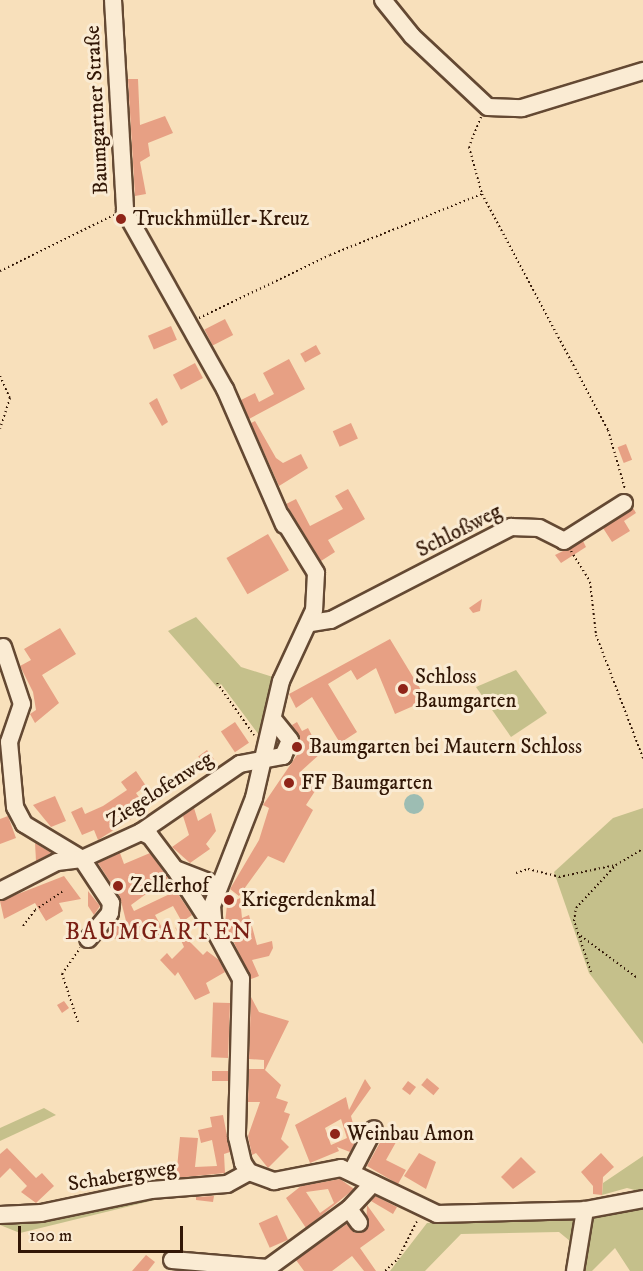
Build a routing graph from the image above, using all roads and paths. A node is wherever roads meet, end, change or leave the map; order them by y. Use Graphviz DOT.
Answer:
graph roads {
  1 [pos="113,0"];
  2 [pos="383,0"];
  3 [pos="643,71"];
  4 [pos="488,107"];
  5 [pos="482,194"];
  6 [pos="125,211"];
  7 [pos="0,271"];
  8 [pos="188,316"];
  9 [pos="0,376"];
  10 [pos="0,428"];
  11 [pos="624,503"];
  12 [pos="564,541"];
  13 [pos="313,617"];
  14 [pos="3,647"];
  15 [pos="217,683"];
  16 [pos="273,719"];
  17 [pos="6,732"];
  18 [pos="267,743"];
  19 [pos="643,758"];
  20 [pos="263,762"];
  21 [pos="141,832"];
  22 [pos="643,849"];
  23 [pos="82,859"];
  24 [pos="616,865"];
  25 [pos="175,869"];
  26 [pos="516,873"];
  27 [pos="0,891"];
  28 [pos="63,891"];
  29 [pos="217,892"];
  30 [pos="196,909"];
  31 [pos="23,926"];
  32 [pos="214,929"];
  33 [pos="578,933"];
  34 [pos="88,939"];
  35 [pos="591,972"];
  36 [pos="636,977"];
  37 [pos="78,1022"];
  38 [pos="374,1128"];
  39 [pos="352,1171"];
  40 [pos="249,1172"];
  41 [pos="373,1183"];
  42 [pos="643,1199"];
  43 [pos="421,1209"];
  44 [pos="585,1210"];
  45 [pos="0,1215"];
  46 [pos="172,1260"];
  47 [pos="279,1267"];
  48 [pos="385,1271"];
  49 [pos="575,1271"];
  1 -- 6 [label="street, Baumgartner Straße"];
  2 -- 4 [label="street"];
  3 -- 4 [label="street"];
  4 -- 5 [label="path"];
  5 -- 8 [label="path"];
  5 -- 11 [label="path"];
  6 -- 7 [label="path"];
  6 -- 8 [label="street, Baumgartner Straße"];
  8 -- 13 [label="street, Baumgartner Straße"];
  9 -- 10 [label="path"];
  11 -- 12 [label="street"];
  12 -- 13 [label="street, Schloßweg"];
  12 -- 19 [label="path"];
  13 -- 16 [label="street"];
  14 -- 17 [label="street"];
  15 -- 18 [label="path"];
  16 -- 18 [label="street"];
  16 -- 20 [label="street, Ziegelofenweg"];
  17 -- 23 [label="street"];
  18 -- 20 [label="street"];
  20 -- 21 [label="street, Ziegelofenweg"];
  20 -- 29 [label="street"];
  21 -- 23 [label="street, Ziegelofenweg"];
  21 -- 25 [label="street"];
  22 -- 24 [label="path"];
  23 -- 27 [label="street, Ziegelofenweg"];
  23 -- 34 [label="street"];
  24 -- 26 [label="path"];
  24 -- 33 [label="path"];
  25 -- 29 [label="street"];
  25 -- 30 [label="street"];
  28 -- 31 [label="path"];
  29 -- 30 [label="street"];
  29 -- 32 [label="street"];
  30 -- 32 [label="street"];
  32 -- 40 [label="street"];
  33 -- 35 [label="path"];
  33 -- 36 [label="path"];
  34 -- 37 [label="path"];
  38 -- 39 [label="street"];
  39 -- 40 [label="street"];
  39 -- 41 [label="street"];
  40 -- 45 [label="street, Schabergweg"];
  41 -- 43 [label="street"];
  41 -- 47 [label="street"];
  42 -- 44 [label="street"];
  43 -- 44 [label="street"];
  43 -- 48 [label="path"];
  44 -- 49 [label="street"];
  46 -- 47 [label="street"];
}
